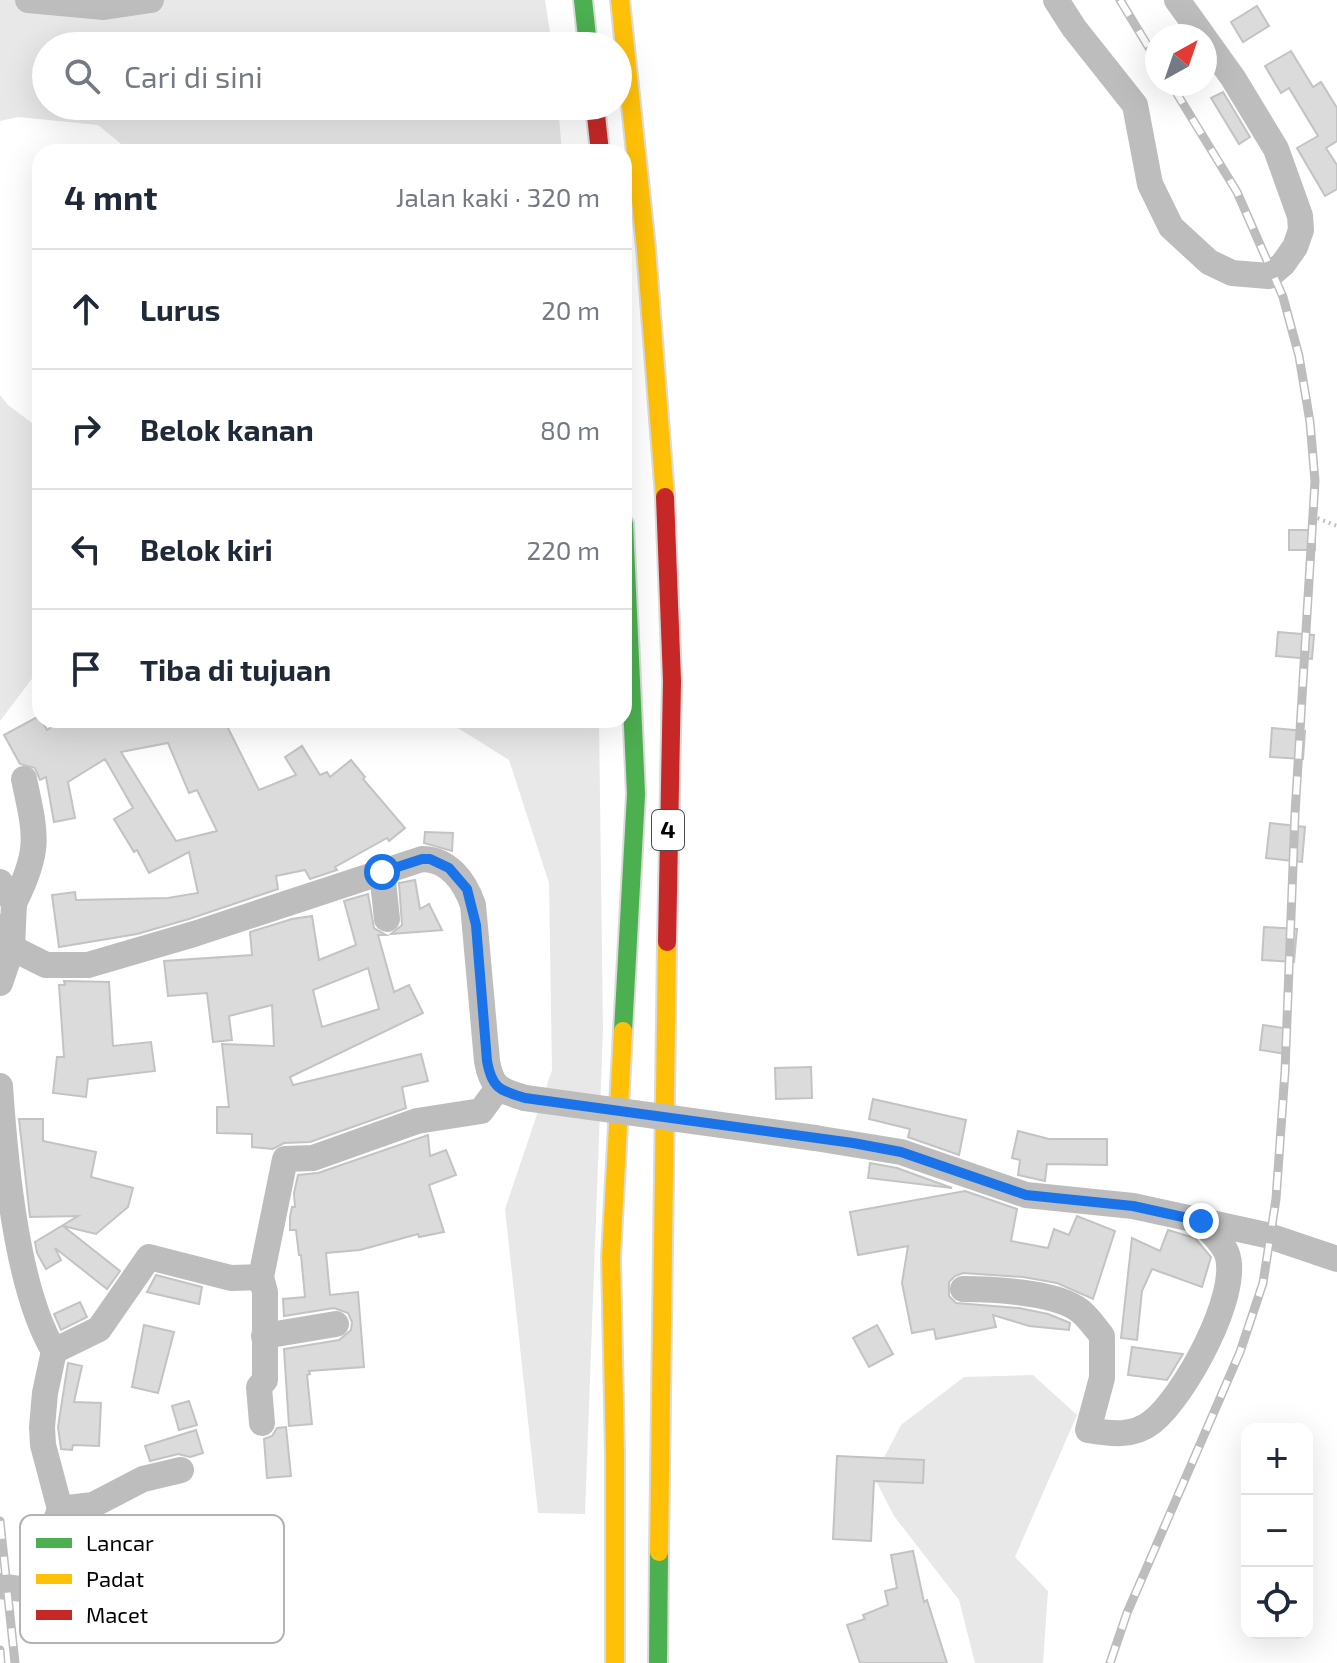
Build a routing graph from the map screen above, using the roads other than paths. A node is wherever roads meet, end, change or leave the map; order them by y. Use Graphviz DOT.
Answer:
graph roads {
  1 [pos="28,0"];
  2 [pos="151,0"];
  3 [pos="583,0"];
  4 [pos="620,0"];
  5 [pos="1056,0"];
  6 [pos="1177,0"];
  7 [pos="1195,24"];
  8 [pos="586,32"];
  9 [pos="624,32"];
  10 [pos="1217,55"];
  11 [pos="632,109"];
  12 [pos="597,120"];
  13 [pos="599,144"];
  14 [pos="632,704"];
  15 [pos="24,779"];
  16 [pos="382,872"];
  17 [pos="7,892"];
  18 [pos="387,919"];
  19 [pos="6,937"];
  20 [pos="0,983"];
  21 [pos="0,1086"];
  22 [pos="498,1088"];
  23 [pos="1201,1221"];
  24 [pos="1337,1259"];
  25 [pos="261,1277"];
  26 [pos="963,1289"];
  27 [pos="336,1324"];
  28 [pos="264,1336"];
  29 [pos="54,1351"];
  30 [pos="262,1423"];
  31 [pos="181,1470"];
  32 [pos="60,1509"];
  33 [pos="58,1515"];
  34 [pos="0,1586"];
  35 [pos="20,1589"];
  36 [pos="615,1663"];
  37 [pos="658,1663"];
  1 -- 2 [label="street"];
  3 -- 8 [label="highway"];
  4 -- 9 [label="highway, 4"];
  5 -- 10 [label="street"];
  6 -- 7 [label="street"];
  11 -- 37 [label="highway, 4"];
  12 -- 13 [label="highway"];
  14 -- 36 [label="highway, 4"];
  15 -- 17 [label="street"];
  16 -- 18 [label="street"];
  16 -- 19 [label="street"];
  16 -- 22 [label="street"];
  17 -- 19 [label="street"];
  19 -- 20 [label="street"];
  21 -- 29 [label="street"];
  22 -- 23 [label="street, bridge"];
  22 -- 25 [label="street"];
  23 -- 24 [label="street"];
  23 -- 26 [label="street"];
  25 -- 28 [label="street"];
  25 -- 29 [label="street"];
  27 -- 28 [label="street"];
  28 -- 30 [label="street"];
  29 -- 32 [label="street"];
  31 -- 32 [label="street"];
  32 -- 33 [label="street"];
  34 -- 35 [label="street"];
}
